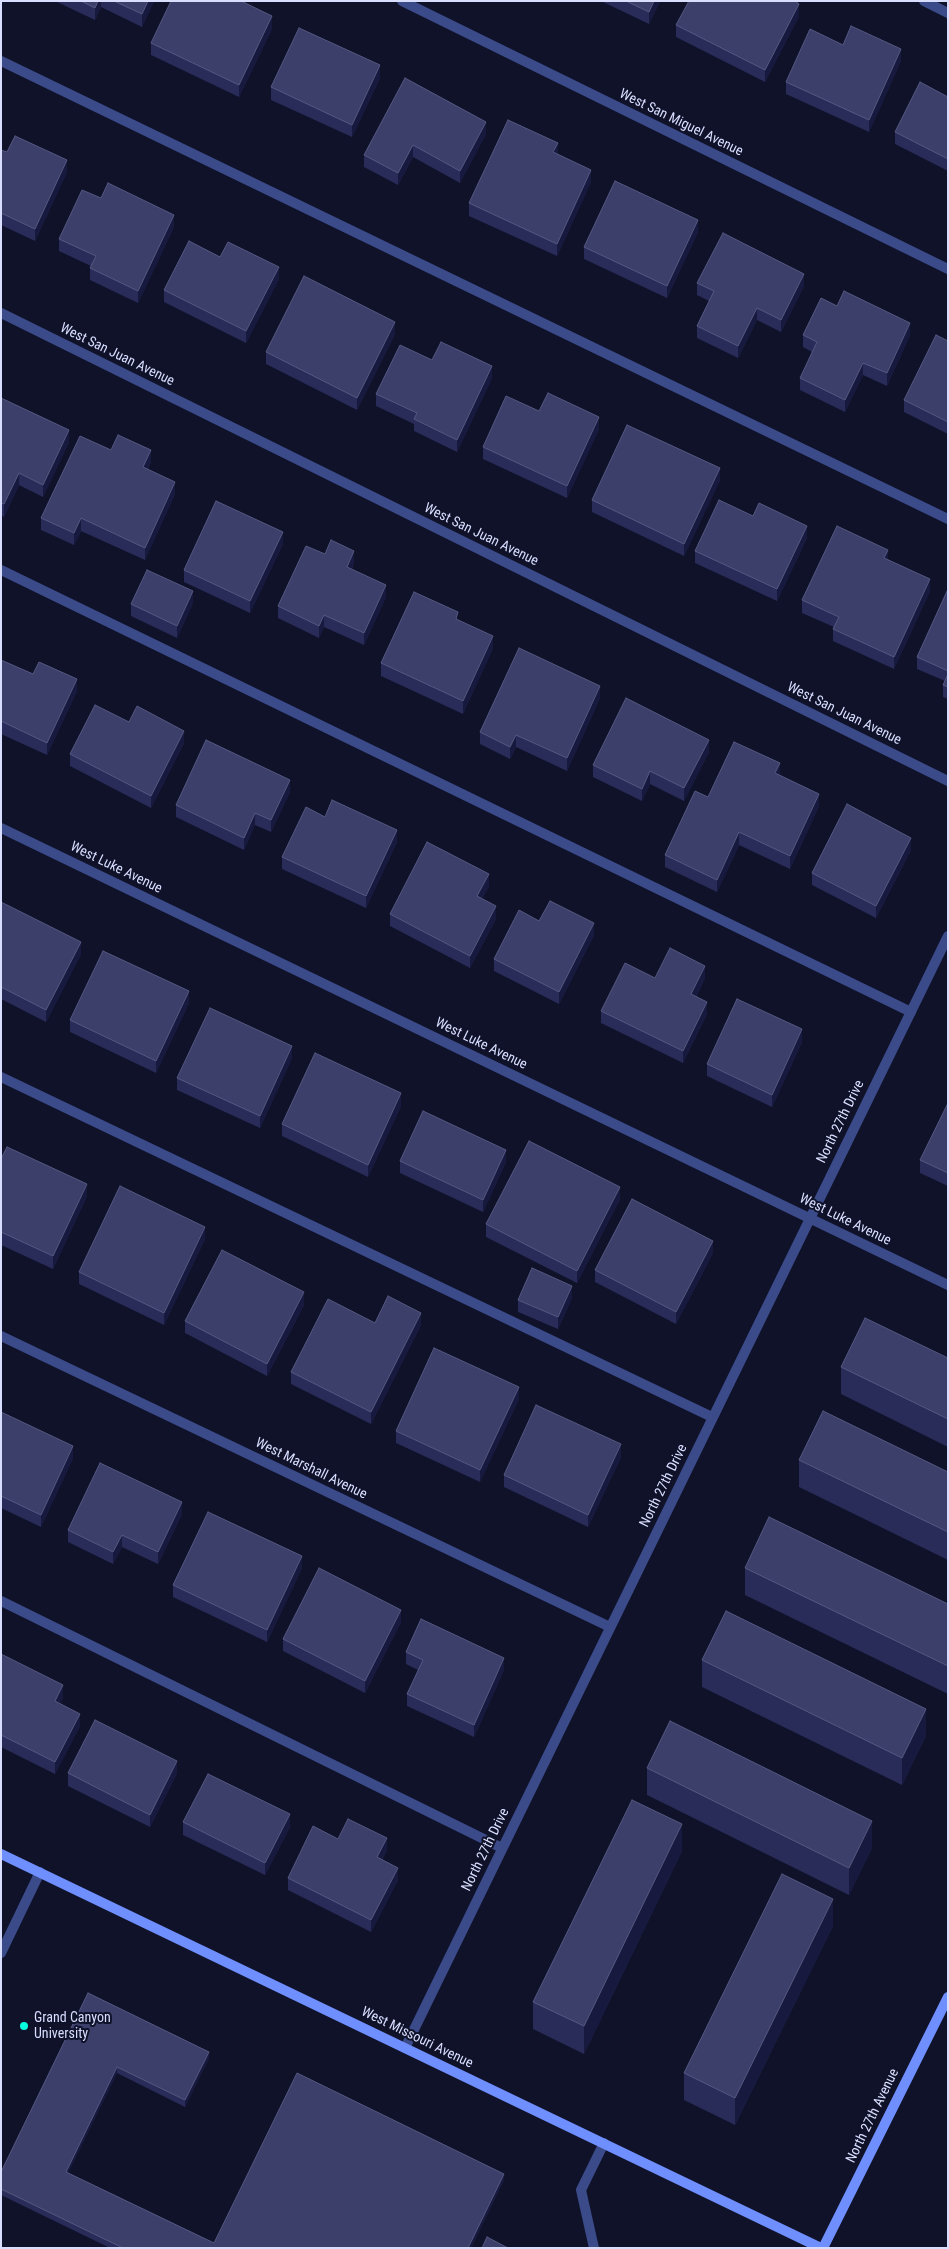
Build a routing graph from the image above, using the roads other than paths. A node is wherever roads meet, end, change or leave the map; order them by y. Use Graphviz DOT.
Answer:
graph roads {
  1 [pos="402,1"];
  2 [pos="924,1"];
  3 [pos="948,13"];
  4 [pos="1,61"];
  5 [pos="948,269"];
  6 [pos="1,313"];
  7 [pos="948,519"];
  8 [pos="1,570"];
  9 [pos="948,781"];
  10 [pos="1,828"];
  11 [pos="948,936"];
  12 [pos="910,1012"];
  13 [pos="1,1077"];
  14 [pos="809,1217"];
  15 [pos="948,1285"];
  16 [pos="1,1336"];
  17 [pos="712,1417"];
  18 [pos="1,1601"];
  19 [pos="610,1627"];
  20 [pos="502,1848"];
  21 [pos="1,1854"];
  22 [pos="40,1872"];
  23 [pos="1,1953"];
  24 [pos="948,1997"];
  25 [pos="405,2048"];
  26 [pos="604,2143"];
  27 [pos="594,2248"];
  28 [pos="822,2248"];
  1 -- 5 [label="street, West San Miguel Avenue"];
  2 -- 3 [label="street"];
  4 -- 7 [label="street"];
  6 -- 9 [label="street, West San Juan Avenue"];
  8 -- 12 [label="street"];
  10 -- 14 [label="street, West Luke Avenue"];
  11 -- 12 [label="street, North 27th Drive"];
  12 -- 14 [label="street, North 27th Drive"];
  13 -- 17 [label="street"];
  14 -- 15 [label="street, West Luke Avenue"];
  14 -- 17 [label="street, North 27th Drive"];
  16 -- 19 [label="street, West Marshall Avenue"];
  17 -- 19 [label="street, North 27th Drive"];
  18 -- 20 [label="street"];
  19 -- 20 [label="street, North 27th Drive"];
  20 -- 25 [label="street, North 27th Drive"];
  21 -- 22 [label="street, West Missouri Avenue"];
  22 -- 23 [label="street"];
  22 -- 25 [label="street, West Missouri Avenue"];
  24 -- 28 [label="street, North 27th Avenue"];
  25 -- 26 [label="street, West Missouri Avenue"];
  26 -- 27 [label="street"];
  26 -- 28 [label="street, West Missouri Avenue"];
}
